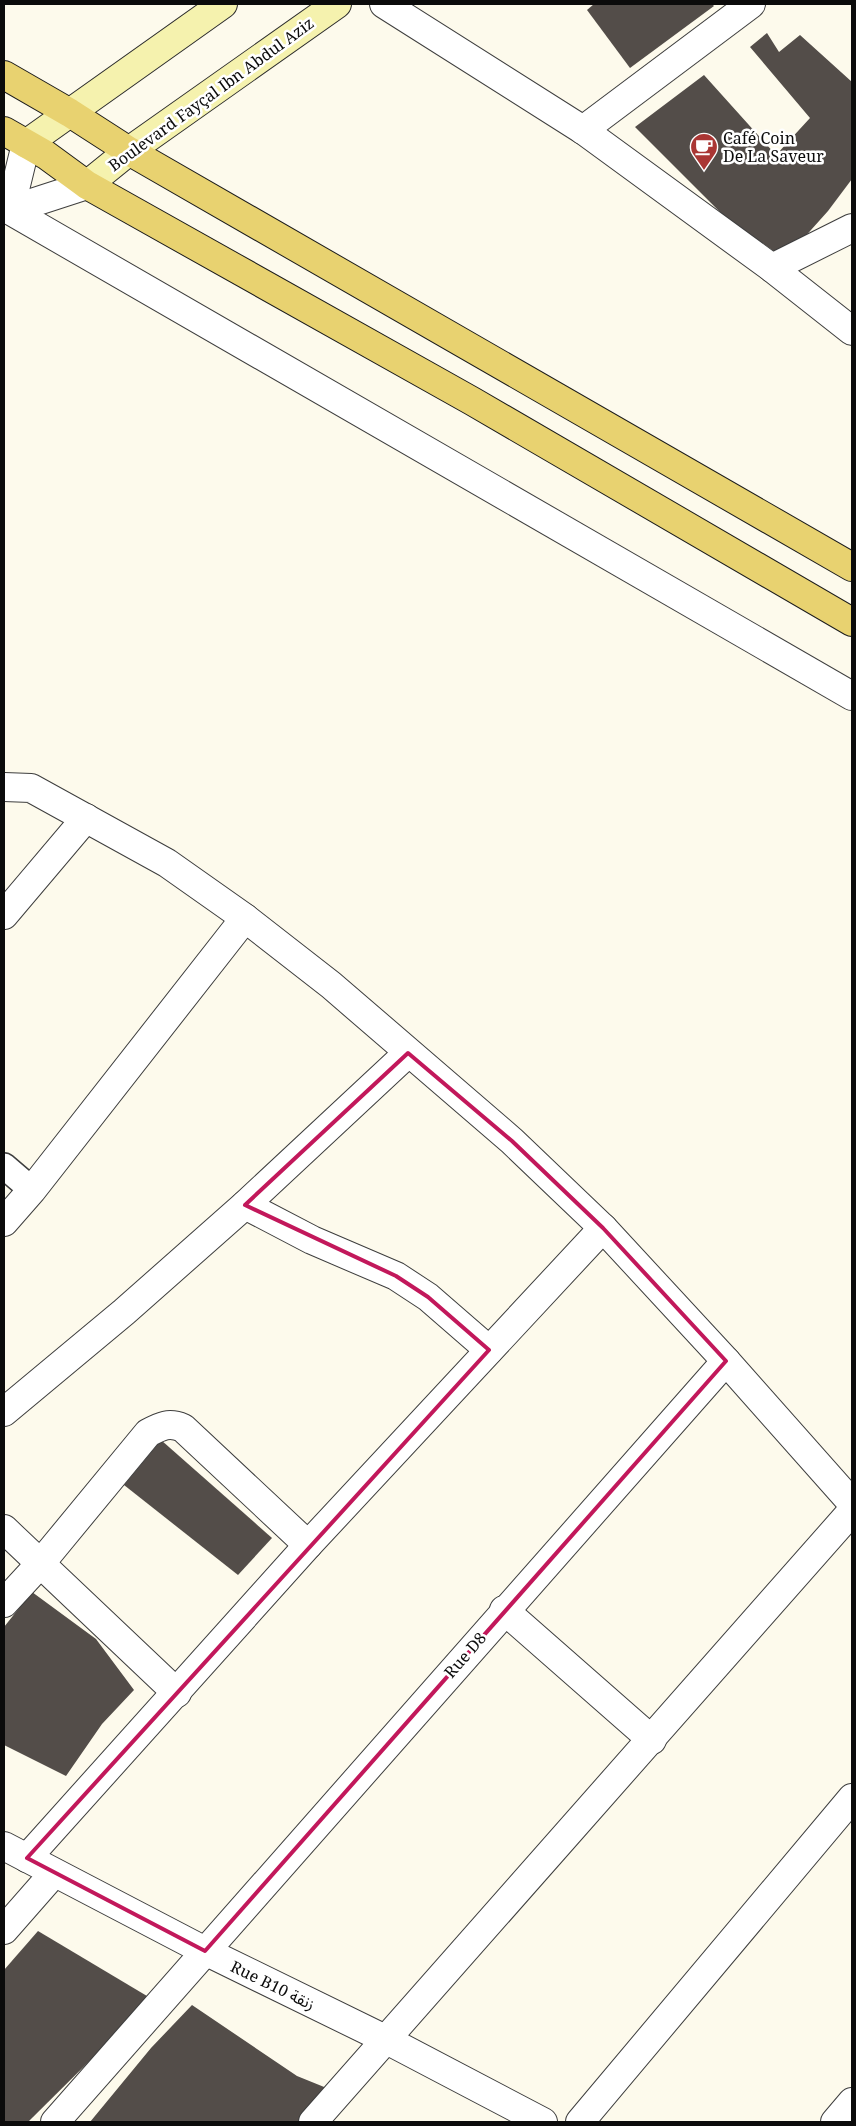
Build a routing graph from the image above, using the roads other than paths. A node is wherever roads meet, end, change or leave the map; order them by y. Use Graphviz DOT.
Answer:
graph roads {
  1 [pos="223,4"];
  2 [pos="337,4"];
  3 [pos="384,4"];
  4 [pos="751,4"];
  5 [pos="4,75"];
  6 [pos="70,113"];
  7 [pos="582,130"];
  8 [pos="15,138"];
  9 [pos="129,151"];
  10 [pos="87,185"];
  11 [pos="7,209"];
  12 [pos="852,228"];
  13 [pos="772,268"];
  14 [pos="852,331"];
  15 [pos="852,567"];
  16 [pos="852,622"];
  17 [pos="852,696"];
  18 [pos="4,786"];
  19 [pos="86,818"];
  20 [pos="4,915"];
  21 [pos="246,918"];
  22 [pos="408,1053"];
  23 [pos="4,1166"];
  24 [pos="32,1190"];
  25 [pos="245,1205"];
  26 [pos="4,1222"];
  27 [pos="603,1228"];
  28 [pos="489,1350"];
  29 [pos="726,1361"];
  30 [pos="4,1412"];
  31 [pos="852,1503"];
  32 [pos="852,1511"];
  33 [pos="4,1529"];
  34 [pos="308,1545"];
  35 [pos="40,1564"];
  36 [pos="4,1603"];
  37 [pos="504,1610"];
  38 [pos="177,1693"];
  39 [pos="652,1740"];
  40 [pos="852,1798"];
  41 [pos="15,1852"];
  42 [pos="54,1873"];
  43 [pos="4,1930"];
  44 [pos="204,1951"];
  45 [pos="385,2039"];
  46 [pos="852,2102"];
  47 [pos="55,2122"];
  48 [pos="313,2122"];
  49 [pos="543,2122"];
  50 [pos="580,2122"];
  51 [pos="835,2122"];
  1 -- 6 [label="main road"];
  2 -- 9 [label="main road, Boulevard Fayçal Ibn Abdul Aziz"];
  3 -- 7 [label="street"];
  4 -- 7 [label="street"];
  5 -- 6 [label="main road"];
  6 -- 8 [label="main road"];
  6 -- 9 [label="main road"];
  7 -- 13 [label="street"];
  8 -- 10 [label="main road"];
  8 -- 11 [label="street"];
  9 -- 10 [label="main road, Boulevard Fayçal Ibn Abdul Aziz"];
  9 -- 15 [label="main road"];
  10 -- 11 [label="street"];
  10 -- 16 [label="main road"];
  11 -- 17 [label="street"];
  12 -- 13 [label="street"];
  13 -- 14 [label="street"];
  18 -- 19 [label="street"];
  19 -- 20 [label="street"];
  19 -- 21 [label="street"];
  21 -- 22 [label="street"];
  21 -- 24 [label="street"];
  22 -- 25 [label="street"];
  22 -- 27 [label="street"];
  23 -- 24 [label="street"];
  24 -- 26 [label="street"];
  25 -- 28 [label="street"];
  25 -- 30 [label="street"];
  27 -- 28 [label="street"];
  27 -- 29 [label="street"];
  28 -- 34 [label="street"];
  29 -- 31 [label="street"];
  29 -- 37 [label="street, Rue D8"];
  32 -- 39 [label="street"];
  33 -- 35 [label="street"];
  34 -- 35 [label="street"];
  34 -- 38 [label="street"];
  35 -- 36 [label="street"];
  35 -- 38 [label="street"];
  37 -- 39 [label="street"];
  37 -- 44 [label="street, Rue D8"];
  38 -- 41 [label="street"];
  39 -- 45 [label="street"];
  40 -- 50 [label="street"];
  41 -- 42 [label="street, Rue B10 زنقة"];
  42 -- 43 [label="street"];
  42 -- 44 [label="street, Rue B10 زنقة"];
  44 -- 45 [label="street, Rue B10 زنقة"];
  44 -- 47 [label="street, Rue D8"];
  45 -- 48 [label="street"];
  45 -- 49 [label="street, Rue B10 زنقة"];
  46 -- 51 [label="street"];
}
